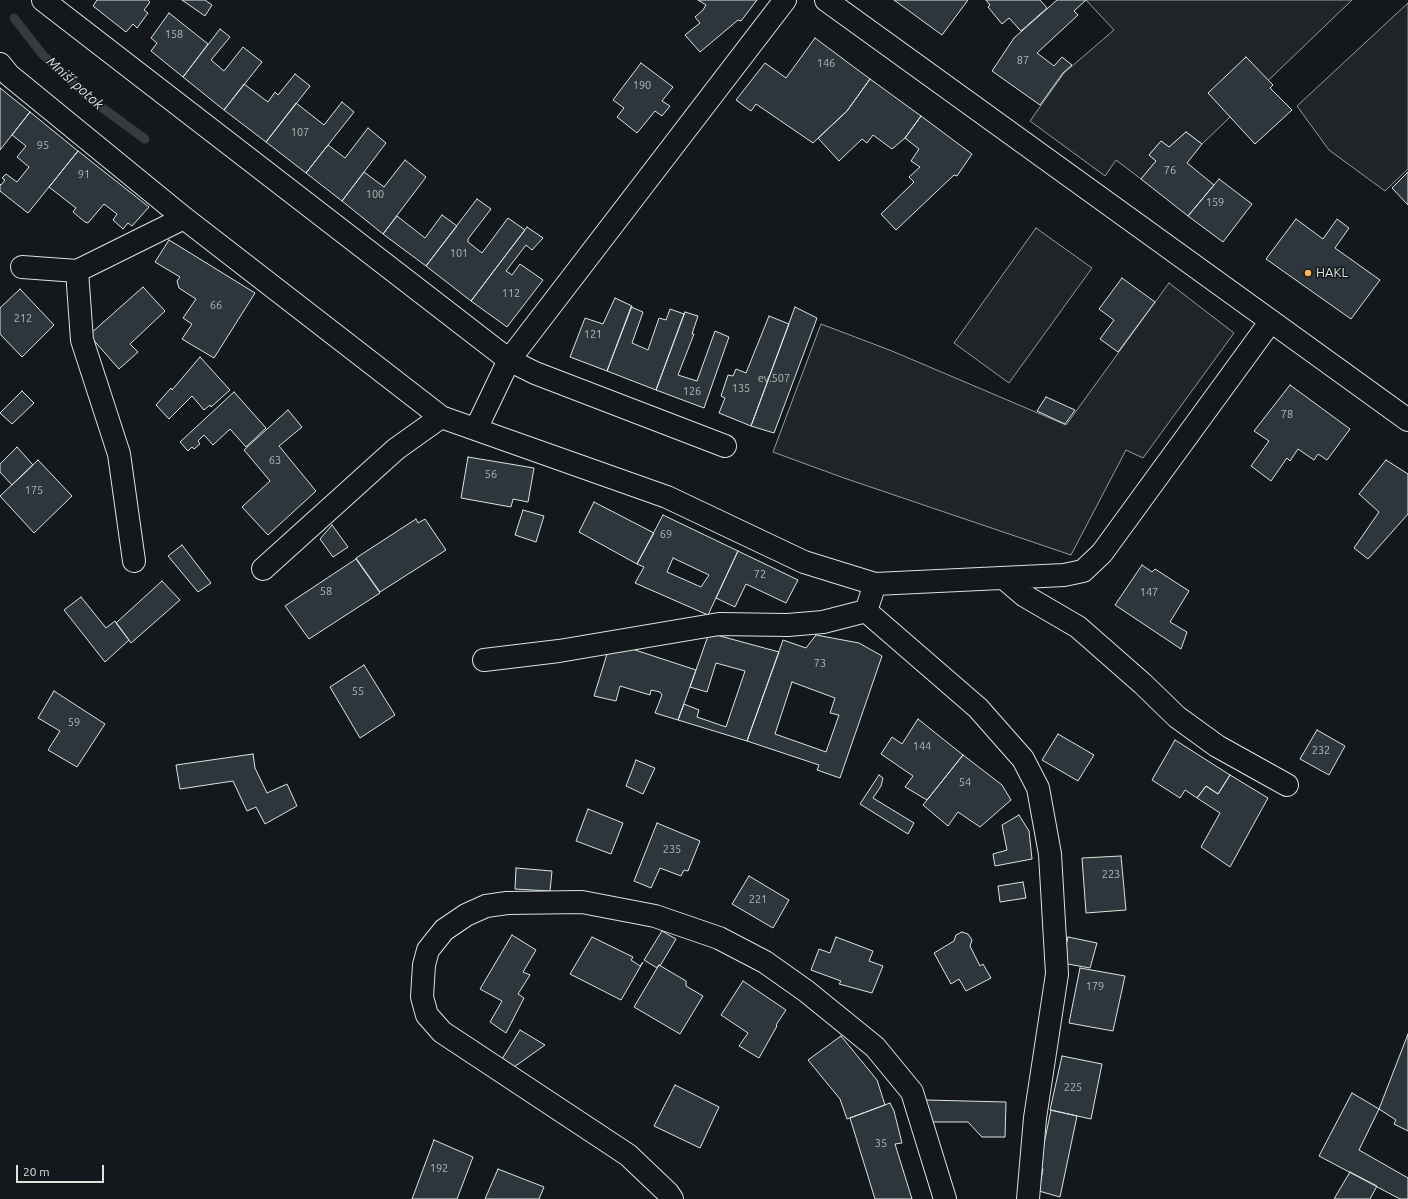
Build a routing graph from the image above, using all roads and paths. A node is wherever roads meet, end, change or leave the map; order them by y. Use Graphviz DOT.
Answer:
graph roads {
  1 [pos="43,0"];
  2 [pos="785,0"];
  3 [pos="826,0"];
  4 [pos="0,64"];
  5 [pos="184,218"];
  6 [pos="22,267"];
  7 [pos="77,271"];
  8 [pos="1271,321"];
  9 [pos="509,360"];
  10 [pos="441,417"];
  11 [pos="1408,420"];
  12 [pos="476,429"];
  13 [pos="726,446"];
  14 [pos="134,561"];
  15 [pos="263,569"];
  16 [pos="1005,579"];
  17 [pos="875,584"];
  18 [pos="866,611"];
  19 [pos="484,660"];
  20 [pos="1287,785"];
  21 [pos="672,1199"];
  22 [pos="945,1199"];
  23 [pos="1028,1199"];
  1 -- 9 [label="street"];
  2 -- 9 [label="street"];
  3 -- 8 [label="street"];
  4 -- 5 [label="street"];
  5 -- 7 [label="street"];
  5 -- 10 [label="street"];
  6 -- 7 [label="street"];
  7 -- 14 [label="street"];
  8 -- 11 [label="street"];
  8 -- 16 [label="street"];
  9 -- 12 [label="street"];
  9 -- 13 [label="street"];
  10 -- 12 [label="street"];
  10 -- 15 [label="street"];
  12 -- 17 [label="street"];
  16 -- 17 [label="street"];
  16 -- 20 [label="street"];
  17 -- 18 [label="street"];
  18 -- 19 [label="street"];
  18 -- 23 [label="street"];
  21 -- 22 [label="street"];
}
